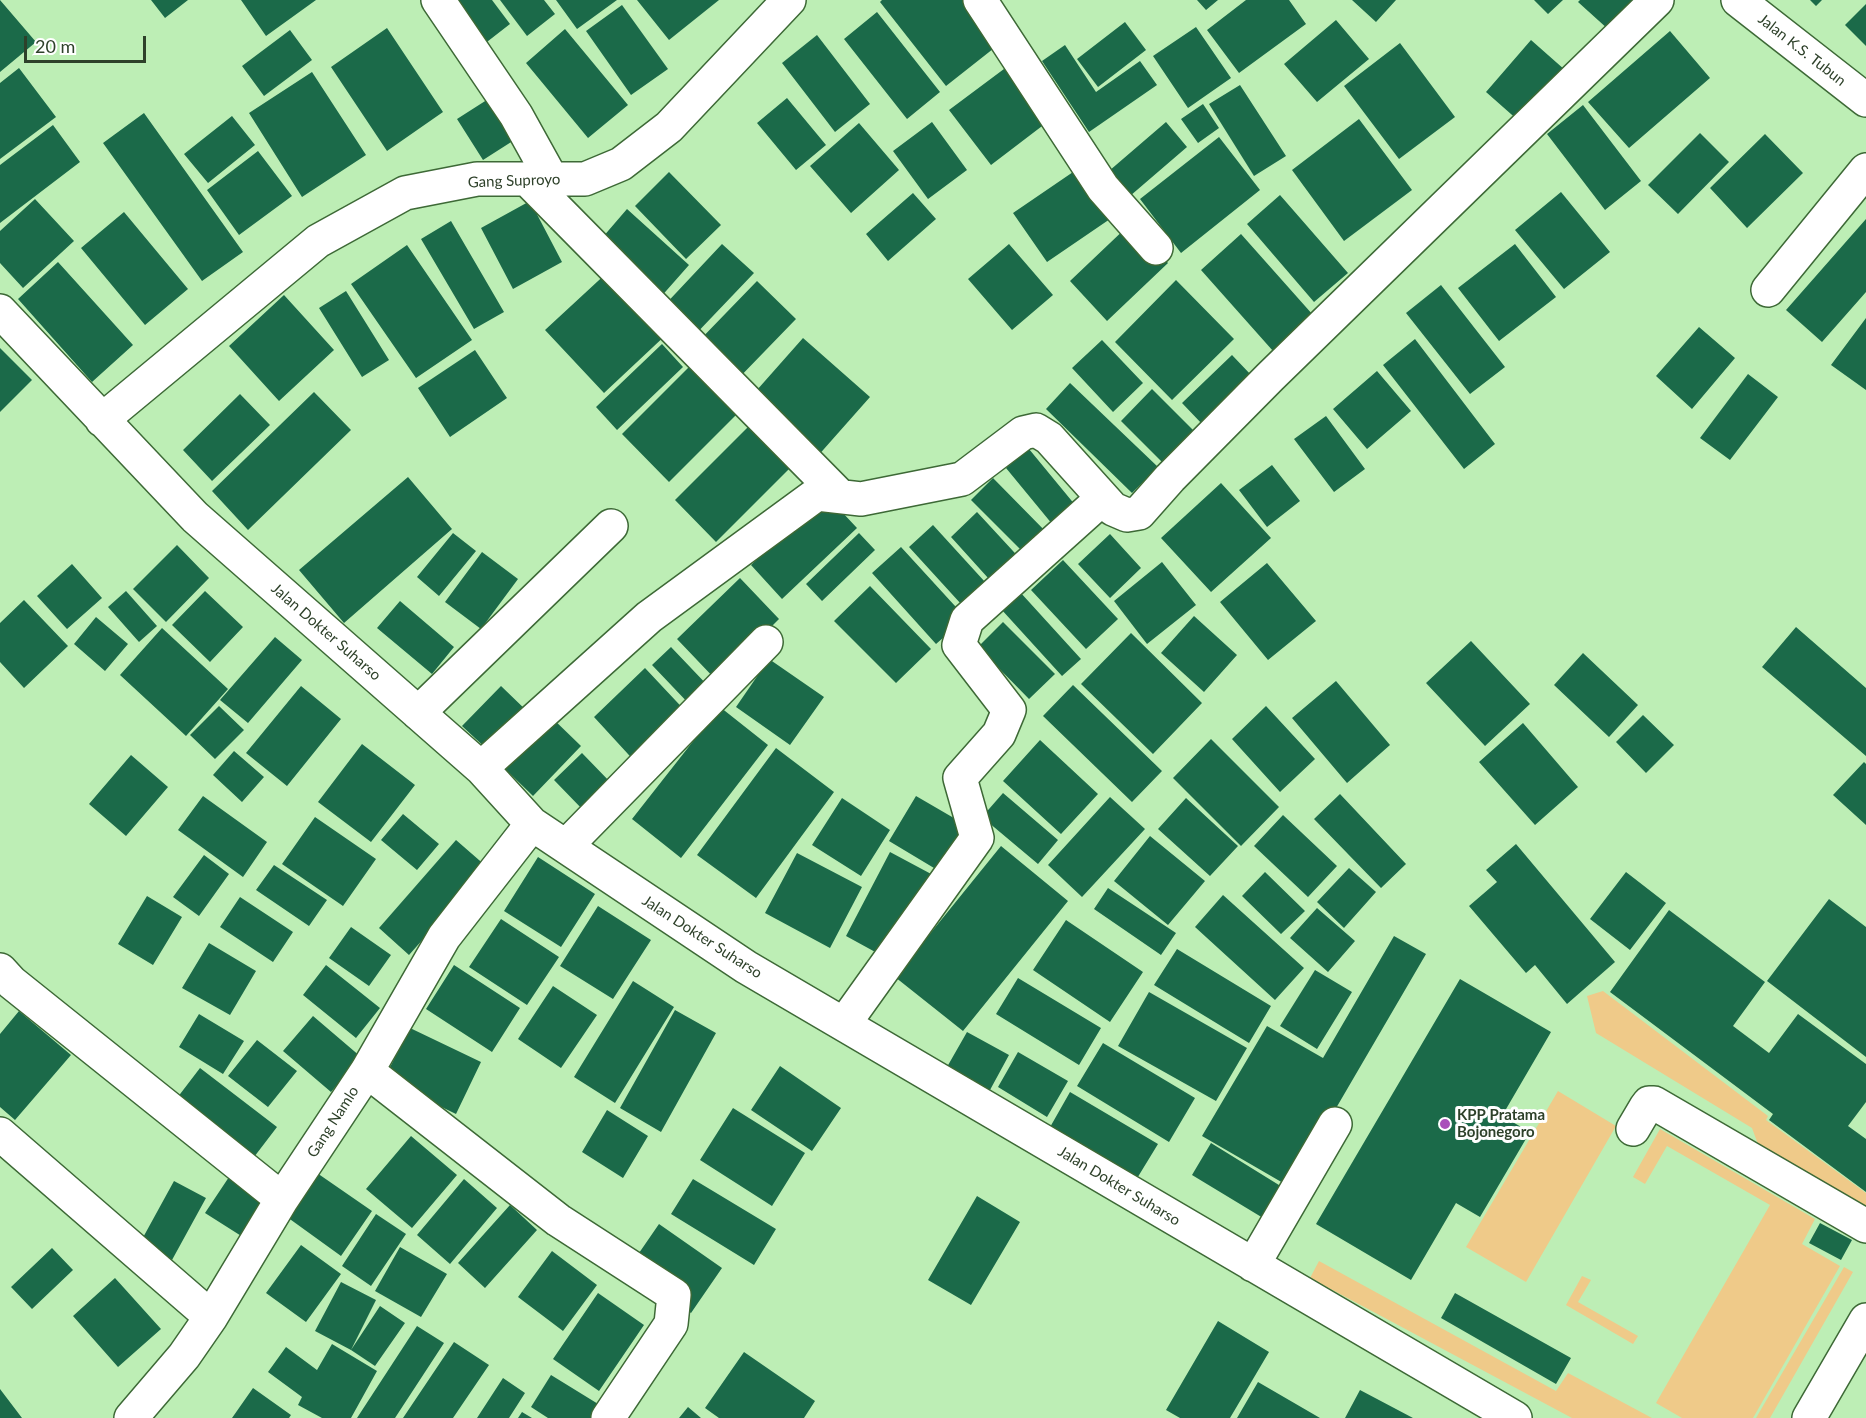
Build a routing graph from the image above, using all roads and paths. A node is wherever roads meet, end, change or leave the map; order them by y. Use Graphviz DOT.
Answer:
graph roads {
  1 [pos="438,0"];
  2 [pos="789,0"];
  3 [pos="980,0"];
  4 [pos="1657,0"];
  5 [pos="1738,0"];
  6 [pos="1866,100"];
  7 [pos="1866,170"];
  8 [pos="539,179"];
  9 [pos="1156,248"];
  10 [pos="1768,290"];
  11 [pos="0,310"];
  12 [pos="102,420"];
  13 [pos="840,496"];
  14 [pos="1103,498"];
  15 [pos="611,526"];
  16 [pos="766,642"];
  17 [pos="418,713"];
  18 [pos="481,768"];
  19 [pos="532,824"];
  20 [pos="566,846"];
  21 [pos="0,970"];
  22 [pos="844,1024"];
  23 [pos="366,1071"];
  24 [pos="1335,1124"];
  25 [pos="1633,1129"];
  26 [pos="0,1134"];
  27 [pos="282,1199"];
  28 [pos="1866,1226"];
  29 [pos="1253,1265"];
  30 [pos="211,1317"];
  31 [pos="1866,1320"];
  32 [pos="131,1418"];
  33 [pos="608,1418"];
  34 [pos="1515,1418"];
  35 [pos="1809,1418"];
  1 -- 8 [label="street"];
  2 -- 8 [label="street, Gang Suproyo"];
  3 -- 9 [label="street"];
  4 -- 14 [label="street"];
  5 -- 6 [label="street, Jalan K.S. Tubun"];
  7 -- 10 [label="street"];
  8 -- 12 [label="street, Gang Suproyo"];
  8 -- 13 [label="street"];
  11 -- 12 [label="street, Jalan Dokter Suharso"];
  12 -- 17 [label="street, Jalan Dokter Suharso"];
  13 -- 14 [label="street"];
  13 -- 18 [label="street"];
  14 -- 22 [label="street"];
  15 -- 17 [label="street"];
  16 -- 20 [label="street"];
  17 -- 18 [label="street, Jalan Dokter Suharso"];
  18 -- 19 [label="street, Jalan Dokter Suharso"];
  19 -- 20 [label="street, Jalan Dokter Suharso"];
  19 -- 23 [label="street, Gang Namlo"];
  20 -- 22 [label="street, Jalan Dokter Suharso"];
  21 -- 27 [label="street"];
  22 -- 29 [label="street, Jalan Dokter Suharso"];
  23 -- 27 [label="street, Gang Namlo"];
  23 -- 33 [label="street"];
  24 -- 29 [label="street"];
  25 -- 28 [label="street"];
  26 -- 30 [label="street"];
  27 -- 30 [label="street, Gang Namlo"];
  29 -- 34 [label="street, Jalan Dokter Suharso"];
  30 -- 32 [label="street, Gang Namlo"];
  31 -- 35 [label="street"];
}
